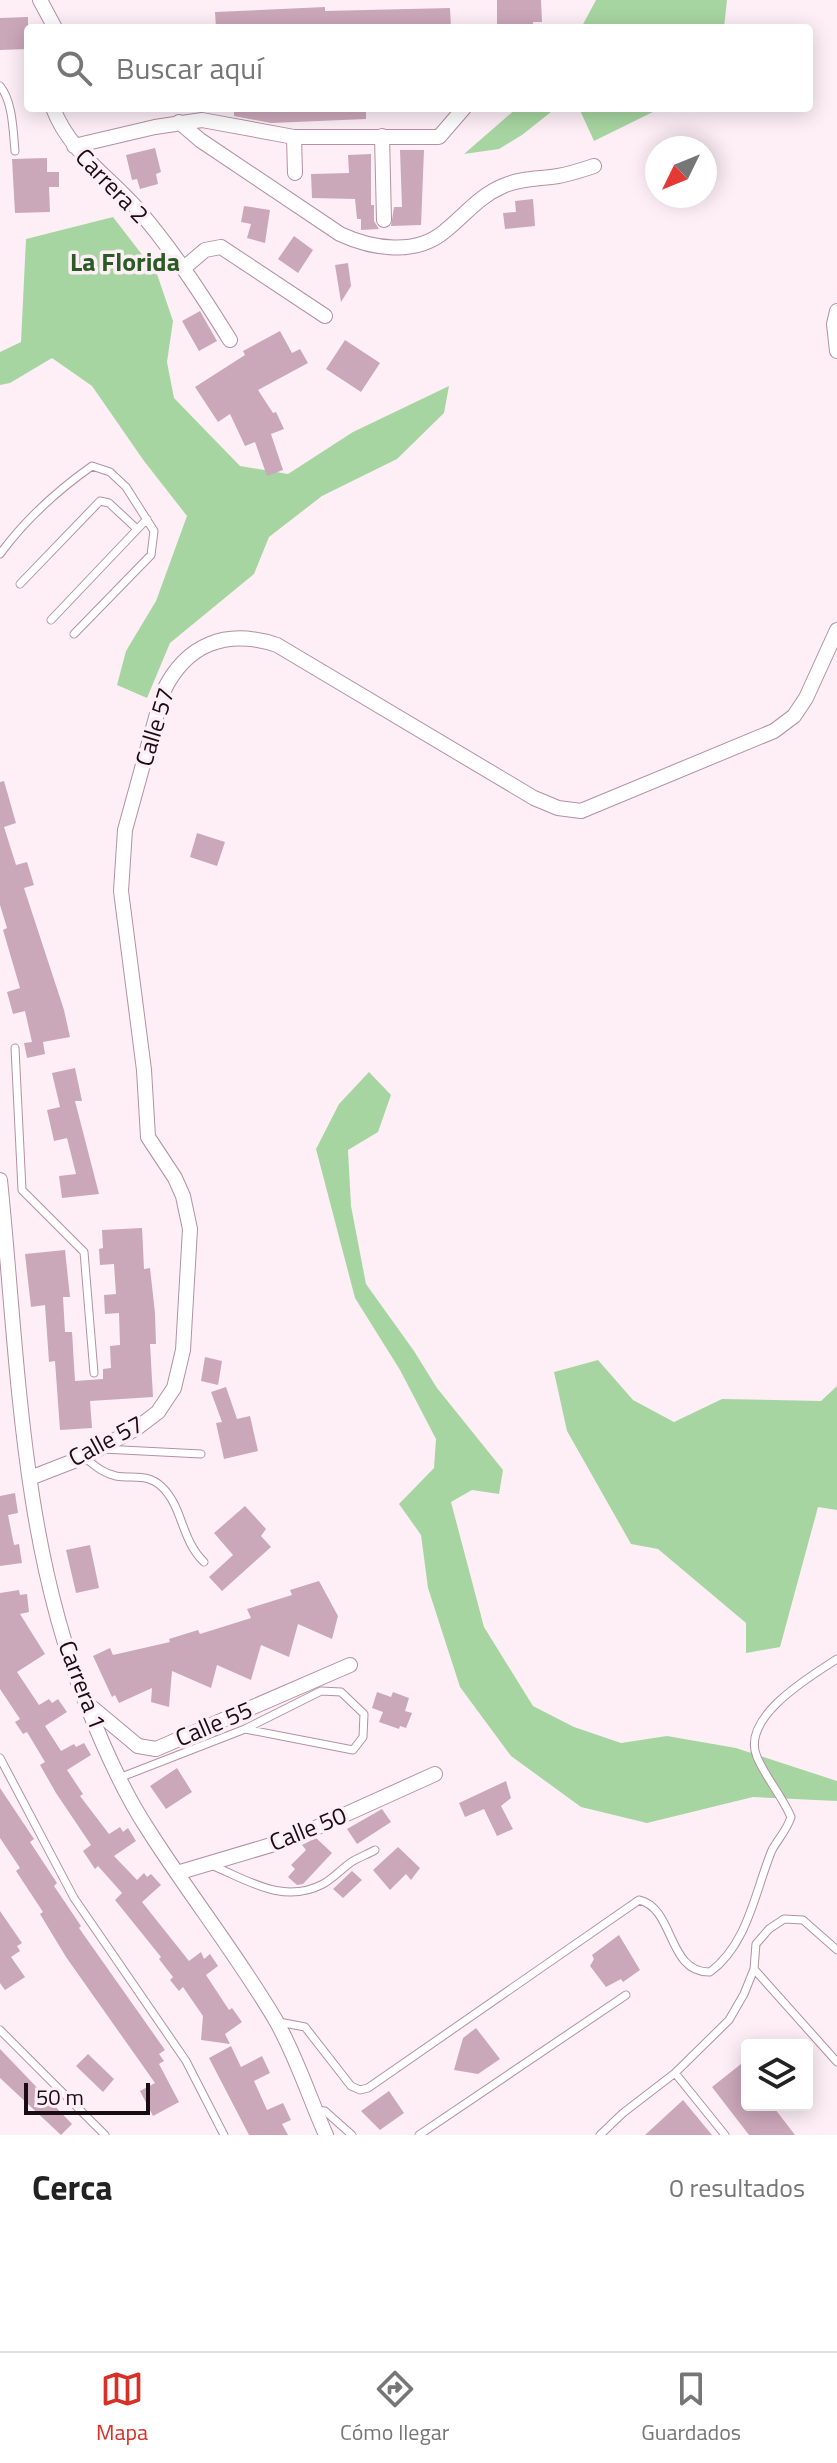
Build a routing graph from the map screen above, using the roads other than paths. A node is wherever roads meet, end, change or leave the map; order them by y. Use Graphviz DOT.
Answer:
graph roads {
  1 [pos="40,0"];
  2 [pos="53,24"];
  3 [pos="0,86"];
  4 [pos="54,112"];
  5 [pos="461,112"];
  6 [pos="214,115"];
  7 [pos="179,122"];
  8 [pos="382,136"];
  9 [pos="294,137"];
  10 [pos="74,146"];
  11 [pos="15,151"];
  12 [pos="594,166"];
  13 [pos="295,173"];
  14 [pos="384,220"];
  15 [pos="184,268"];
  16 [pos="325,316"];
  17 [pos="836,320"];
  18 [pos="230,340"];
  19 [pos="837,351"];
  20 [pos="147,519"];
  21 [pos="137,529"];
  22 [pos="0,554"];
  23 [pos="20,584"];
  24 [pos="51,620"];
  25 [pos="837,630"];
  26 [pos="74,634"];
  27 [pos="15,1048"];
  28 [pos="1,1187"];
  29 [pos="22,1190"];
  30 [pos="94,1373"];
  31 [pos="98,1449"];
  32 [pos="201,1454"];
  33 [pos="84,1457"];
  34 [pos="30,1478"];
  35 [pos="204,1562"];
  36 [pos="837,1659"];
  37 [pos="350,1665"];
  38 [pos="86,1703"];
  39 [pos="245,1729"];
  40 [pos="0,1758"];
  41 [pos="435,1774"];
  42 [pos="119,1778"];
  43 [pos="375,1850"];
  44 [pos="209,1864"];
  45 [pos="177,1873"];
  46 [pos="837,1950"];
  47 [pos="754,1969"];
  48 [pos="626,1995"];
  49 [pos="277,2022"];
  50 [pos="0,2030"];
  51 [pos="837,2062"];
  52 [pos="675,2073"];
  53 [pos="315,2110"];
  54 [pos="105,2135"];
  55 [pos="224,2135"];
  56 [pos="326,2135"];
  57 [pos="352,2135"];
  58 [pos="419,2135"];
  59 [pos="600,2135"];
  60 [pos="725,2135"];
  1 -- 2 [label="street"];
  3 -- 11 [label="lane"];
  4 -- 10 [label="street, Carrera 2"];
  5 -- 8 [label="street"];
  6 -- 7 [label="street"];
  6 -- 9 [label="street"];
  7 -- 10 [label="street"];
  7 -- 12 [label="street"];
  8 -- 9 [label="street"];
  8 -- 14 [label="street"];
  9 -- 13 [label="street"];
  10 -- 15 [label="street, Carrera 2"];
  15 -- 16 [label="street"];
  15 -- 18 [label="street, Carrera 2"];
  17 -- 19 [label="street"];
  20 -- 21 [label="lane"];
  20 -- 22 [label="lane"];
  20 -- 26 [label="lane"];
  21 -- 23 [label="lane"];
  21 -- 24 [label="lane"];
  25 -- 31 [label="street, Calle 57"];
  27 -- 29 [label="lane"];
  28 -- 29 [label="lane"];
  28 -- 34 [label="street, Carrera 1"];
  29 -- 30 [label="lane"];
  31 -- 32 [label="lane"];
  31 -- 33 [label="street, Calle 57"];
  33 -- 34 [label="street, Calle 57"];
  33 -- 35 [label="lane"];
  34 -- 38 [label="street, Carrera 1"];
  36 -- 49 [label="lane"];
  37 -- 38 [label="street, Calle 55"];
  38 -- 42 [label="street, Carrera 1"];
  39 -- 39 [label="lane"];
  39 -- 42 [label="lane"];
  40 -- 55 [label="lane"];
  41 -- 44 [label="street, Calle 50"];
  42 -- 45 [label="street, Carrera 1"];
  43 -- 44 [label="lane"];
  44 -- 45 [label="street, Calle 50"];
  45 -- 49 [label="street, Carrera 1"];
  46 -- 47 [label="lane"];
  47 -- 51 [label="lane"];
  47 -- 52 [label="lane"];
  48 -- 58 [label="lane"];
  49 -- 53 [label="street, Carrera 1"];
  50 -- 54 [label="lane"];
  52 -- 59 [label="lane"];
  52 -- 60 [label="lane"];
  53 -- 56 [label="street, Carrera 1"];
  53 -- 57 [label="lane"];
}
